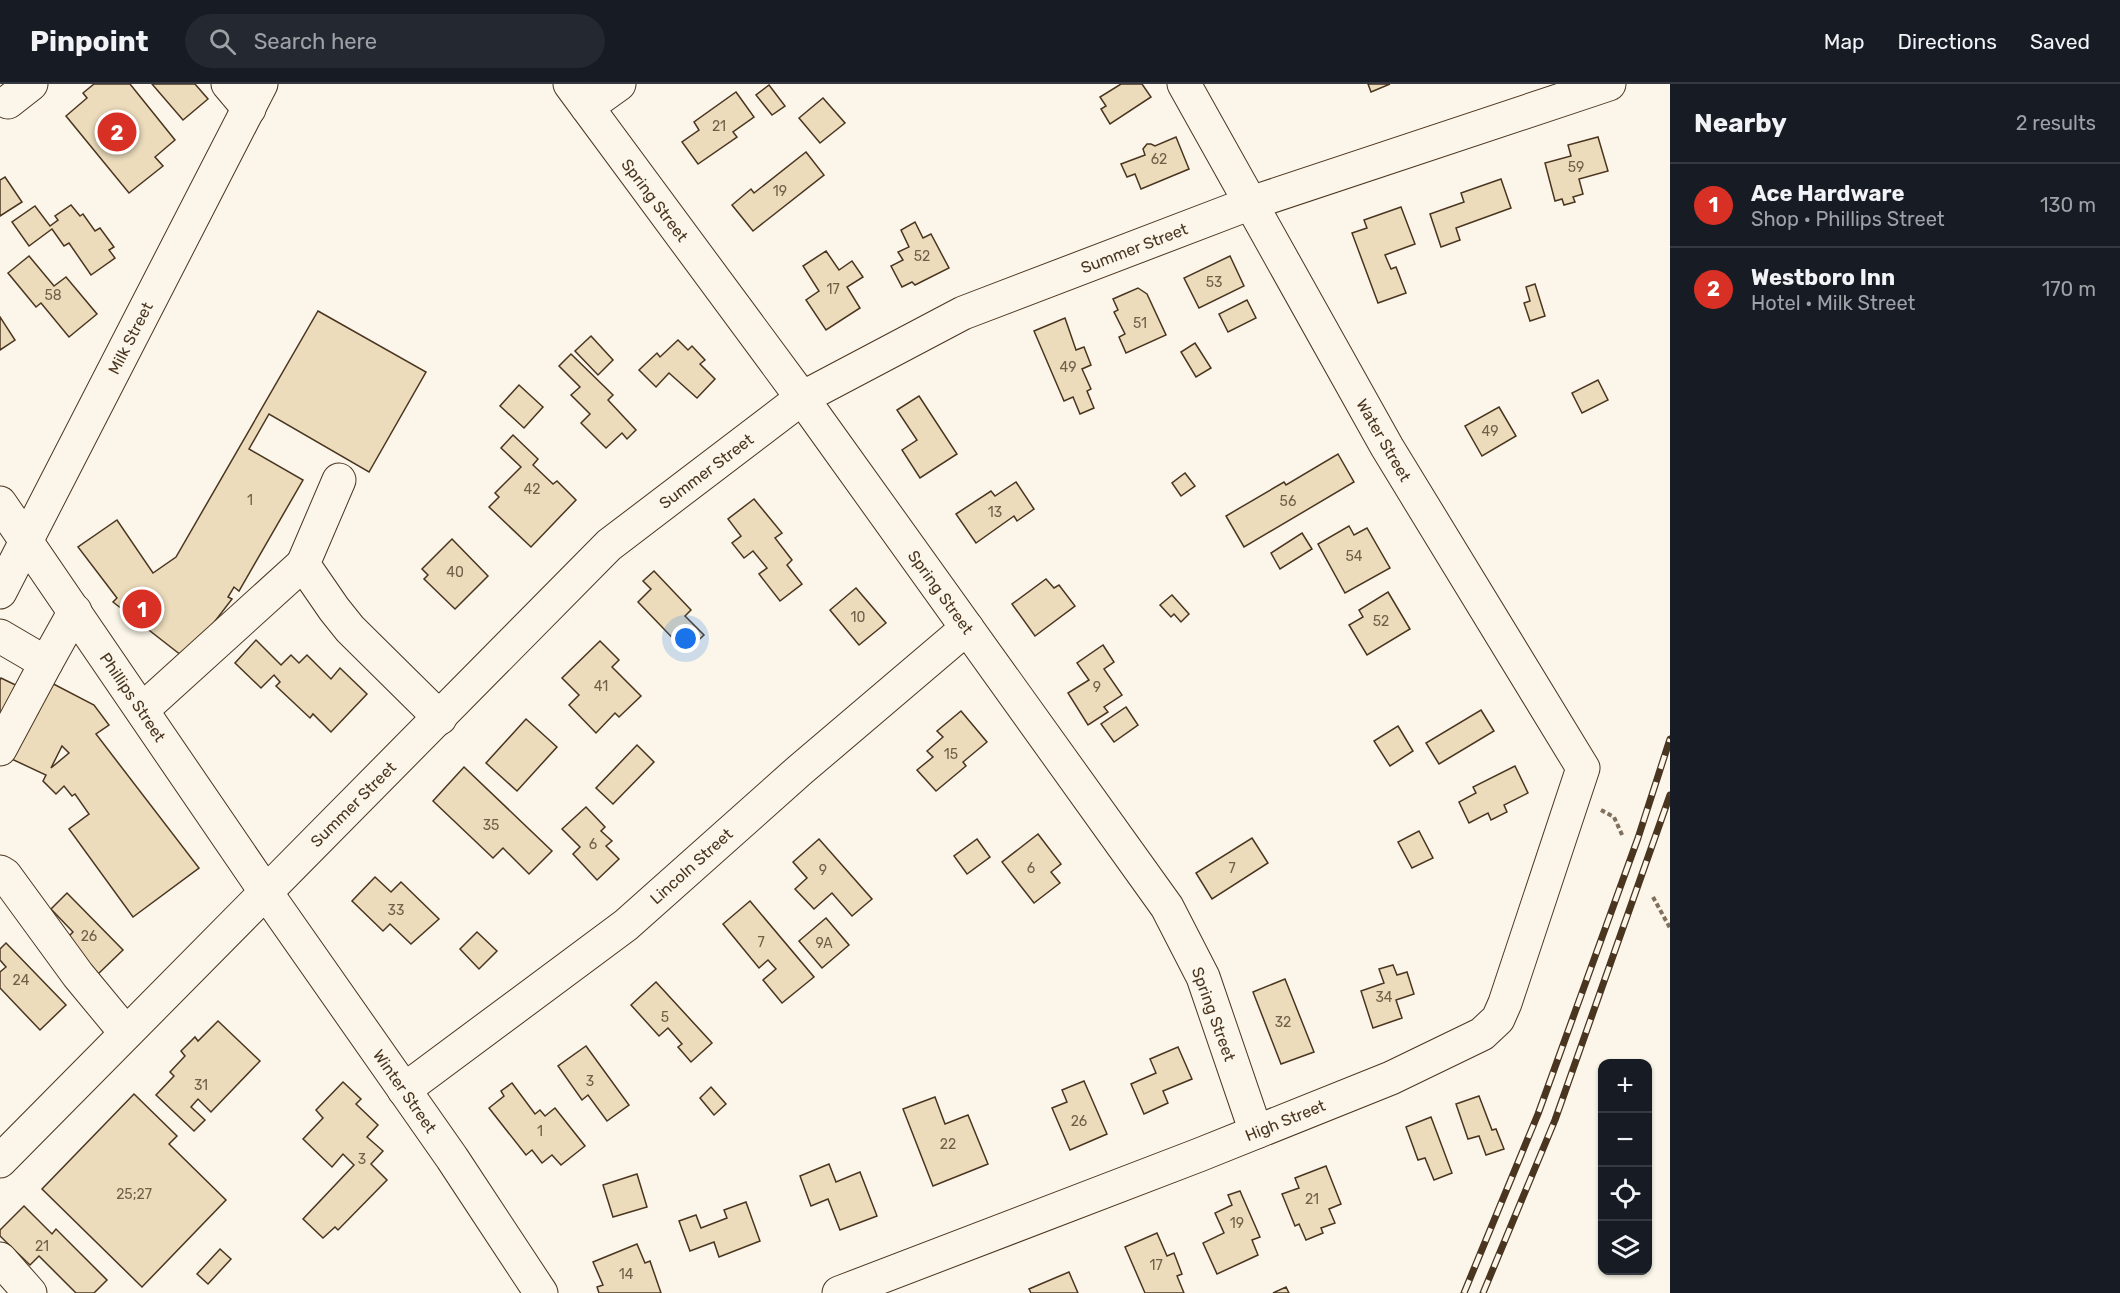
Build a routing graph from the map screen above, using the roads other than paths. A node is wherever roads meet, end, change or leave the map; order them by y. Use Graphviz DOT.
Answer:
graph roads {
  1 [pos="228,84"];
  2 [pos="619,84"];
  3 [pos="1184,84"];
  4 [pos="1609,84"];
  5 [pos="578,95"];
  6 [pos="255,96"];
  7 [pos="1251,203"];
  8 [pos="802,398"];
  9 [pos="339,480"];
  10 [pos="0,503"];
  11 [pos="26,541"];
  12 [pos="303,564"];
  13 [pos="0,592"];
  14 [pos="75,611"];
  15 [pos="967,628"];
  16 [pos="3,647"];
  17 [pos="46,663"];
  18 [pos="142,710"];
  19 [pos="440,718"];
  20 [pos="0,749"];
  21 [pos="1575,792"];
  22 [pos="0,872"];
  23 [pos="265,891"];
  24 [pos="126,1033"];
  25 [pos="404,1090"];
  26 [pos="1256,1132"];
  27 [pos="0,1161"];
  28 [pos="0,1259"];
  29 [pos="30,1293"];
  30 [pos="541,1293"];
  31 [pos="839,1293"];
  1 -- 6 [label="street"];
  2 -- 5 [label="street"];
  3 -- 7 [label="street, Water Street"];
  4 -- 7 [label="street, Summer Street"];
  5 -- 8 [label="street, Spring Street"];
  6 -- 11 [label="street, Milk Street"];
  7 -- 8 [label="street, Summer Street"];
  7 -- 21 [label="street, Water Street"];
  8 -- 15 [label="street, Spring Street"];
  8 -- 19 [label="street, Summer Street"];
  9 -- 12 [label="street"];
  10 -- 11 [label="street, Phillips Street"];
  11 -- 13 [label="street, Milk Street"];
  11 -- 14 [label="street, Phillips Street"];
  12 -- 18 [label="street"];
  12 -- 19 [label="street"];
  14 -- 17 [label="street"];
  14 -- 18 [label="street, Phillips Street"];
  15 -- 25 [label="street, Lincoln Street"];
  15 -- 26 [label="street, Spring Street"];
  16 -- 17 [label="street"];
  17 -- 20 [label="street"];
  18 -- 23 [label="street, Phillips Street"];
  19 -- 23 [label="street, Summer Street"];
  21 -- 26 [label="street, High Street"];
  22 -- 24 [label="street"];
  23 -- 24 [label="street, Summer Street"];
  23 -- 25 [label="street, Winter Street"];
  24 -- 27 [label="street, Summer Street"];
  25 -- 30 [label="street, Winter Street"];
  26 -- 31 [label="street, High Street"];
  28 -- 29 [label="street"];
}
